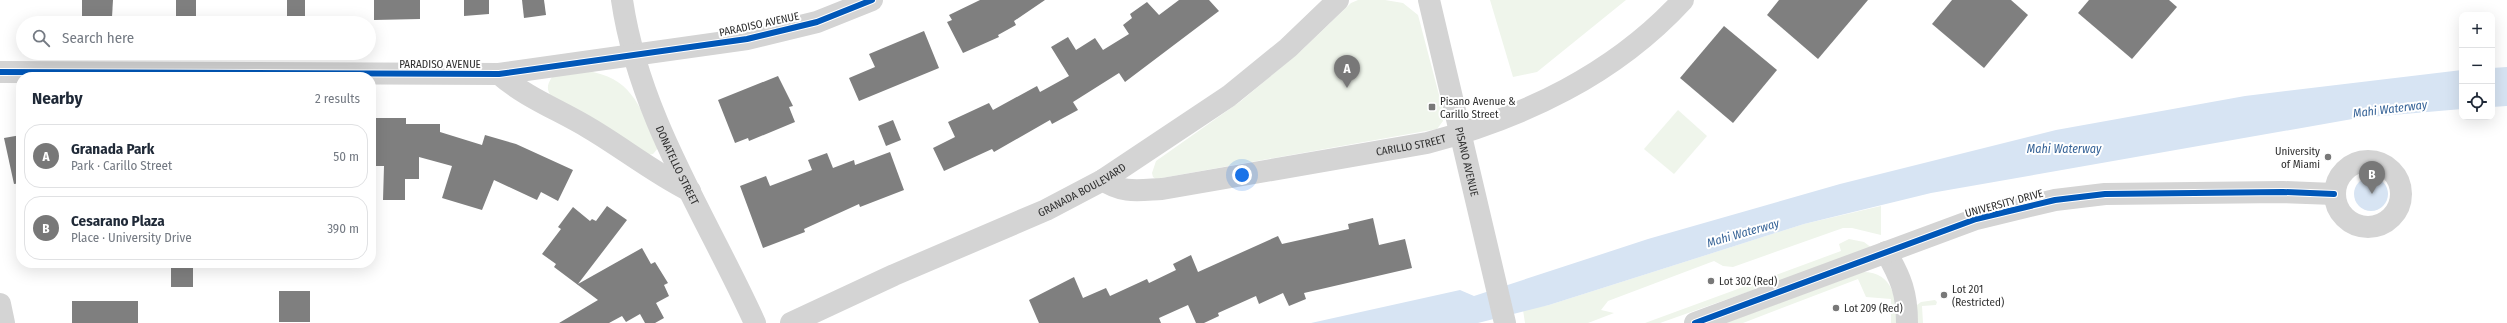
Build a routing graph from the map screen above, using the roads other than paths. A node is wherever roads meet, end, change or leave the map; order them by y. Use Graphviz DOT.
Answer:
graph roads {
  1 [pos="622,0"];
  2 [pos="872,0"];
  3 [pos="1338,0"];
  4 [pos="1683,0"];
  5 [pos="1428,3"];
  6 [pos="634,57"];
  7 [pos="0,72"];
  8 [pos="16,72"];
  9 [pos="376,74"];
  10 [pos="499,74"];
  11 [pos="1460,135"];
  12 [pos="1103,180"];
  13 [pos="690,191"];
  14 [pos="2334,194"];
  15 [pos="1886,252"];
  16 [pos="0,304"];
  17 [pos="1505,322"];
  18 [pos="4,323"];
  19 [pos="755,323"];
  20 [pos="791,323"];
  21 [pos="1695,323"];
  22 [pos="1907,323"];
  1 -- 6 [label="street, DONATELLO STREET"];
  2 -- 6 [label="street, PARADISO AVENUE"];
  3 -- 12 [label="street, GRANADA BOULEVARD"];
  4 -- 11 [label="street, CARILLO STREET"];
  5 -- 11 [label="street, PISANO AVENUE"];
  6 -- 10 [label="street, PARADISO AVENUE"];
  6 -- 13 [label="street, DONATELLO STREET"];
  7 -- 8 [label="street, PARADISO AVENUE"];
  9 -- 10 [label="street, PARADISO AVENUE"];
  10 -- 13 [label="street"];
  11 -- 12 [label="street, CARILLO STREET"];
  11 -- 17 [label="street, PISANO AVENUE"];
  12 -- 20 [label="street, GRANADA BOULEVARD"];
  13 -- 19 [label="street, DONATELLO STREET"];
  14 -- 15 [label="street, UNIVERSITY DRIVE"];
  15 -- 21 [label="street, UNIVERSITY DRIVE"];
  15 -- 22 [label="street"];
  16 -- 18 [label="street"];
}
